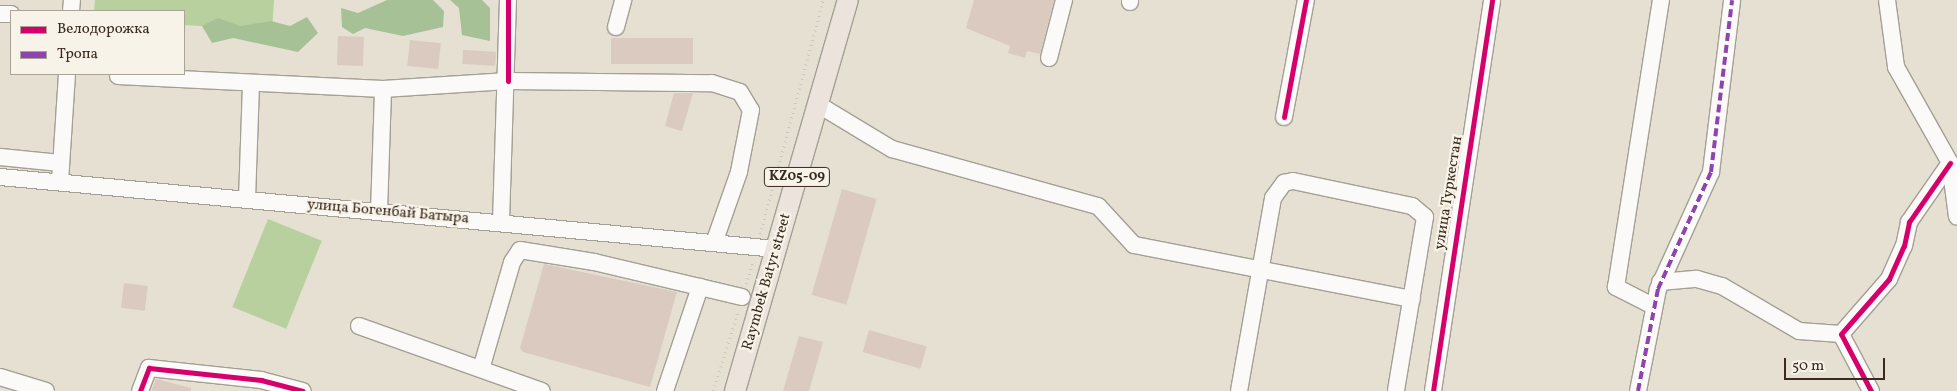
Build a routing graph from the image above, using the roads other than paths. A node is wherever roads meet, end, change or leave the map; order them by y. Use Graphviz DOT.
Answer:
graph roads {
  1 [pos="508,0"];
  2 [pos="623,0"];
  3 [pos="848,0"];
  4 [pos="1064,0"];
  5 [pos="1306,0"];
  6 [pos="1492,0"];
  7 [pos="1661,0"];
  8 [pos="1732,0"];
  9 [pos="1887,0"];
  10 [pos="616,27"];
  11 [pos="1049,58"];
  12 [pos="67,75"];
  13 [pos="118,76"];
  14 [pos="508,81"];
  15 [pos="251,83"];
  16 [pos="383,89"];
  17 [pos="819,105"];
  18 [pos="1284,116"];
  19 [pos="0,157"];
  20 [pos="60,163"];
  21 [pos="1950,164"];
  22 [pos="0,177"];
  23 [pos="60,182"];
  24 [pos="247,199"];
  25 [pos="380,212"];
  26 [pos="1957,217"];
  27 [pos="501,222"];
  28 [pos="714,244"];
  29 [pos="766,248"];
  30 [pos="1261,269"];
  31 [pos="1660,282"];
  32 [pos="700,287"];
  33 [pos="742,297"];
  34 [pos="1412,299"];
  35 [pos="1653,306"];
  36 [pos="359,326"];
  37 [pos="1841,334"];
  38 [pos="481,369"];
  39 [pos="0,377"];
  40 [pos="46,391"];
  41 [pos="140,391"];
  42 [pos="303,391"];
  43 [pos="542,391"];
  44 [pos="665,391"];
  45 [pos="735,391"];
  46 [pos="1239,391"];
  47 [pos="1396,391"];
  48 [pos="1433,391"];
  49 [pos="1638,391"];
  50 [pos="1871,391"];
  1 -- 14 [label="street"];
  2 -- 10 [label="street"];
  3 -- 17 [label="main road, Raymbek Batyr street / KZ05-09"];
  4 -- 11 [label="street"];
  5 -- 18 [label="street"];
  6 -- 48 [label="street, улица Туркестан"];
  7 -- 35 [label="street"];
  8 -- 31 [label="street"];
  9 -- 21 [label="street"];
  12 -- 20 [label="street"];
  13 -- 15 [label="street"];
  14 -- 16 [label="street"];
  14 -- 27 [label="street"];
  14 -- 28 [label="street"];
  15 -- 16 [label="street"];
  15 -- 24 [label="street"];
  16 -- 25 [label="street"];
  17 -- 29 [label="main road, Raymbek Batyr street / KZ05-09"];
  17 -- 30 [label="street"];
  19 -- 20 [label="street"];
  20 -- 23 [label="street"];
  21 -- 26 [label="street"];
  21 -- 37 [label="street"];
  22 -- 23 [label="street, улица Богенбай Батыра"];
  23 -- 24 [label="street, улица Богенбай Батыра"];
  24 -- 25 [label="street, улица Богенбай Батыра"];
  25 -- 27 [label="street, улица Богенбай Батыра"];
  27 -- 28 [label="street, улица Богенбай Батыра"];
  28 -- 29 [label="street, улица Богенбай Батыра"];
  29 -- 45 [label="main road, Raymbek Batyr street / KZ05-09"];
  30 -- 34 [label="street"];
  30 -- 34 [label="street"];
  30 -- 46 [label="street"];
  31 -- 35 [label="street"];
  31 -- 37 [label="street"];
  32 -- 33 [label="street"];
  32 -- 38 [label="street"];
  32 -- 44 [label="street"];
  34 -- 47 [label="street"];
  35 -- 49 [label="street"];
  36 -- 38 [label="street"];
  37 -- 50 [label="street"];
  38 -- 43 [label="street"];
  39 -- 40 [label="street"];
  41 -- 42 [label="street"];
}
